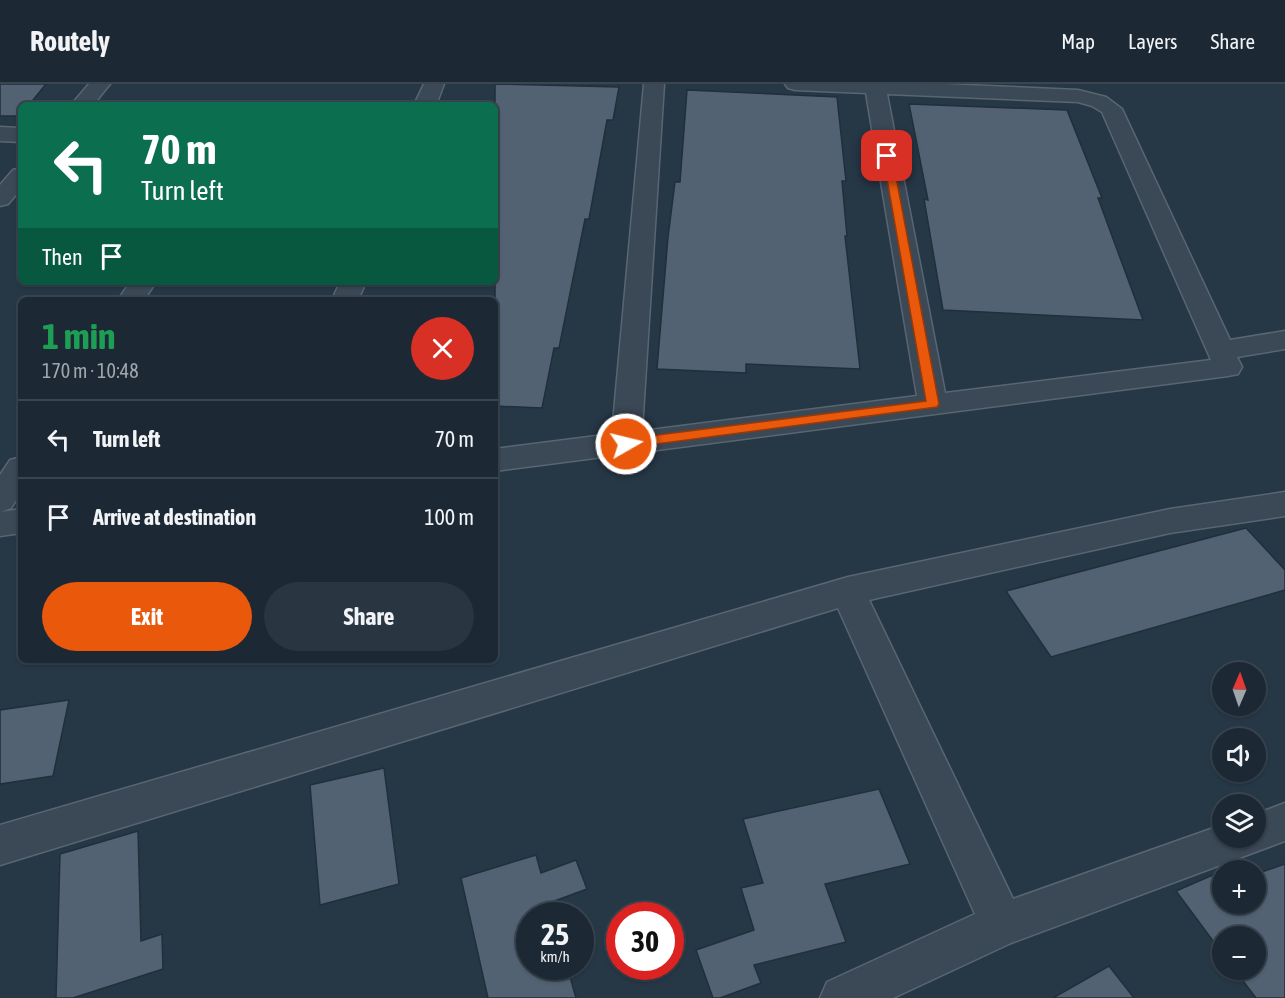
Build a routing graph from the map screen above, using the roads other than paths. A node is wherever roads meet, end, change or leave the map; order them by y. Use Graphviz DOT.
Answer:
graph roads {
  1 [pos="100,84"];
  2 [pos="434,84"];
  3 [pos="654,84"];
  4 [pos="795,84"];
  5 [pos="875,88"];
  6 [pos="85,102"];
  7 [pos="426,102"];
  8 [pos="0,134"];
  9 [pos="18,135"];
  10 [pos="18,178"];
  11 [pos="0,199"];
  12 [pos="1285,340"];
  13 [pos="1220,351"];
  14 [pos="933,404"];
  15 [pos="626,444"];
  16 [pos="498,460"];
  17 [pos="18,473"];
  18 [pos="0,500"];
  19 [pos="1285,504"];
  20 [pos="18,521"];
  21 [pos="0,524"];
  22 [pos="848,591"];
  23 [pos="1285,822"];
  24 [pos="1266,829"];
  25 [pos="0,845"];
  26 [pos="1213,848"];
  27 [pos="1002,924"];
  28 [pos="843,998"];
  1 -- 6 [label="street"];
  2 -- 7 [label="street"];
  3 -- 15 [label="street"];
  4 -- 5 [label="street"];
  5 -- 13 [label="street"];
  5 -- 14 [label="street"];
  8 -- 9 [label="street"];
  10 -- 11 [label="street"];
  12 -- 13 [label="street"];
  13 -- 14 [label="street"];
  14 -- 15 [label="street"];
  15 -- 16 [label="street"];
  17 -- 18 [label="street"];
  19 -- 22 [label="street"];
  20 -- 21 [label="street"];
  22 -- 25 [label="street"];
  22 -- 27 [label="street"];
  23 -- 24 [label="street"];
  26 -- 27 [label="street"];
  27 -- 28 [label="street"];
}
